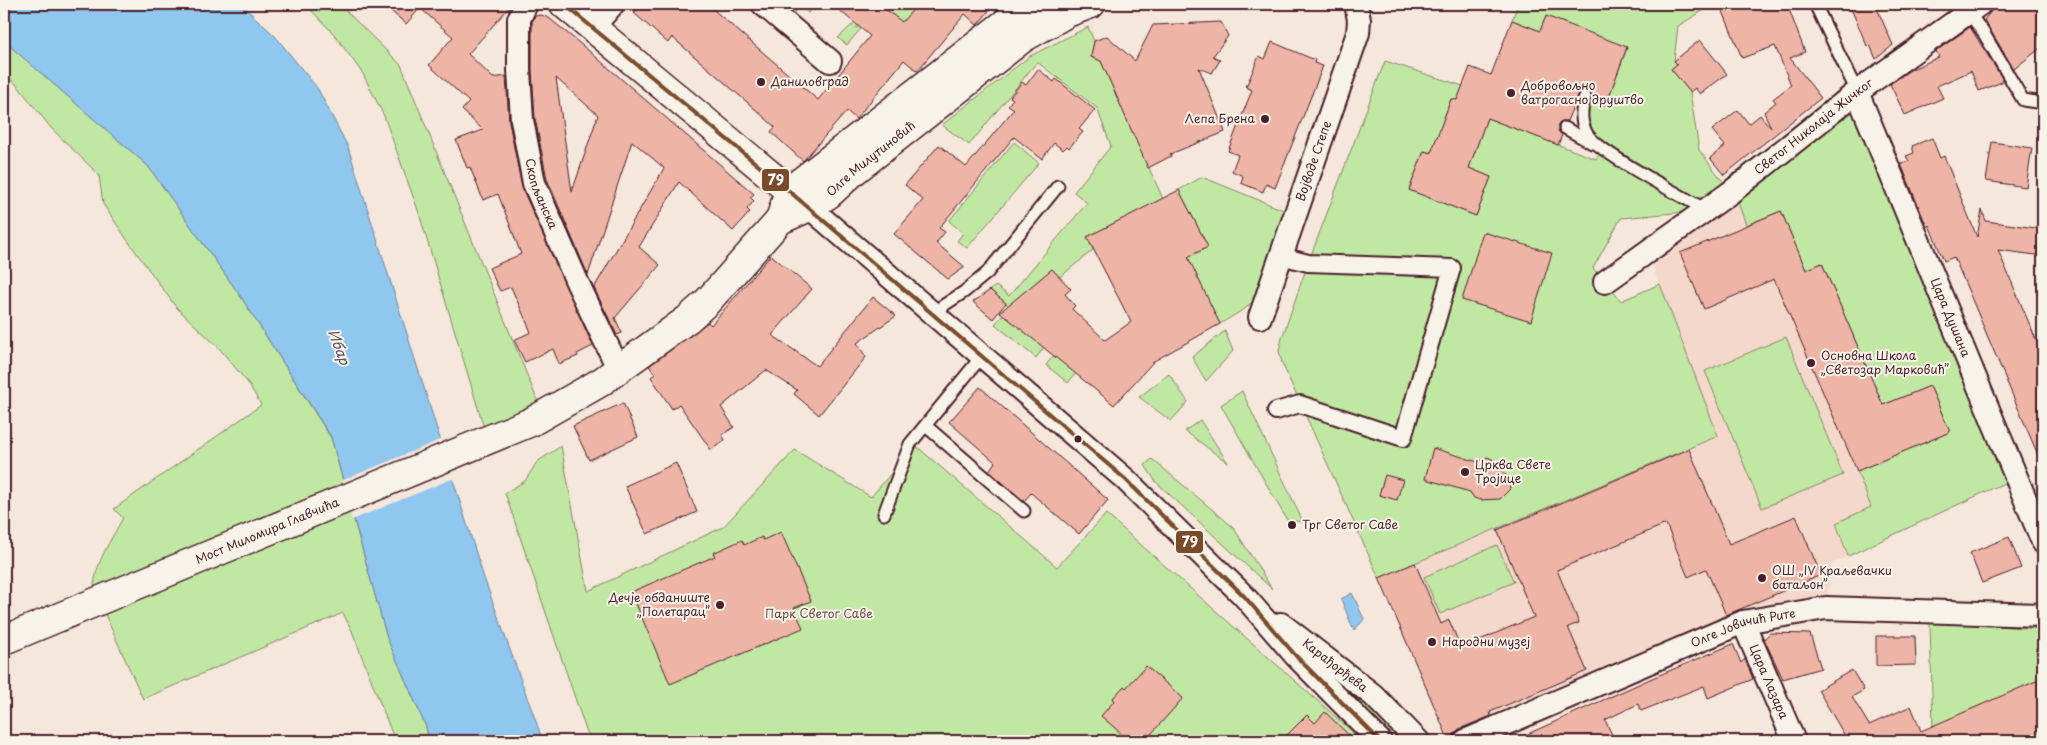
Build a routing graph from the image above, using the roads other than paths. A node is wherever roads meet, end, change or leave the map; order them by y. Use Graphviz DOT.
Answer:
graph roads {
  1 [pos="526,4"];
  2 [pos="564,4"];
  3 [pos="613,4"];
  4 [pos="763,4"];
  5 [pos="1036,4"];
  6 [pos="1091,4"];
  7 [pos="1356,4"];
  8 [pos="1814,4"];
  9 [pos="1975,8"];
  10 [pos="593,27"];
  11 [pos="830,61"];
  12 [pos="1857,92"];
  13 [pos="1585,97"];
  14 [pos="2043,103"];
  15 [pos="1565,128"];
  16 [pos="1602,149"];
  17 [pos="1058,186"];
  18 [pos="799,199"];
  19 [pos="1706,210"];
  20 [pos="1281,256"];
  21 [pos="1605,282"];
  22 [pos="932,313"];
  23 [pos="1260,317"];
  24 [pos="982,356"];
  25 [pos="619,370"];
  26 [pos="1276,411"];
  27 [pos="926,426"];
  28 [pos="2038,510"];
  29 [pos="1024,511"];
  30 [pos="884,514"];
  31 [pos="2043,542"];
  32 [pos="1244,596"];
  33 [pos="2043,615"];
  34 [pos="1743,622"];
  35 [pos="4,640"];
  36 [pos="1380,741"];
  37 [pos="1418,741"];
  38 [pos="1465,741"];
  39 [pos="1794,741"];
  1 -- 25 [label="street, Скопљанска"];
  2 -- 10 [label="street, Карађорђева"];
  3 -- 10 [label="street"];
  4 -- 11 [label="street"];
  5 -- 18 [label="street, Олге Милутиновић"];
  6 -- 18 [label="street, Олге Милутиновић"];
  7 -- 20 [label="street, Војводе Степе"];
  8 -- 12 [label="lane"];
  9 -- 12 [label="street, Светог Николаја Жичког"];
  9 -- 14 [label="lane"];
  10 -- 18 [label="street, Карађорђева"];
  12 -- 19 [label="street, Светог Николаја Жичког"];
  12 -- 28 [label="street, Цара Душана"];
  13 -- 16 [label="lane"];
  15 -- 16 [label="lane"];
  16 -- 19 [label="lane"];
  17 -- 22 [label="lane"];
  18 -- 22 [label="street, Карађорђева"];
  18 -- 25 [label="street, Олге Милутиновић"];
  19 -- 21 [label="street, Светог Николаја Жичког"];
  20 -- 23 [label="street, Војводе Степе"];
  20 -- 26 [label="street"];
  22 -- 24 [label="street, Карађорђева"];
  24 -- 27 [label="lane"];
  24 -- 32 [label="street, Карађорђева"];
  25 -- 35 [label="street, Мост Миломира Главчића"];
  27 -- 29 [label="lane"];
  27 -- 30 [label="lane"];
  28 -- 31 [label="street, Цара Душана"];
  32 -- 36 [label="street, Карађорђева"];
  32 -- 37 [label="street, Карађорђева"];
  33 -- 34 [label="street, Олге Јовичић Рите"];
  34 -- 38 [label="street, Олге Јовичић Рите"];
  34 -- 39 [label="street, Цара Лазара"];
}
